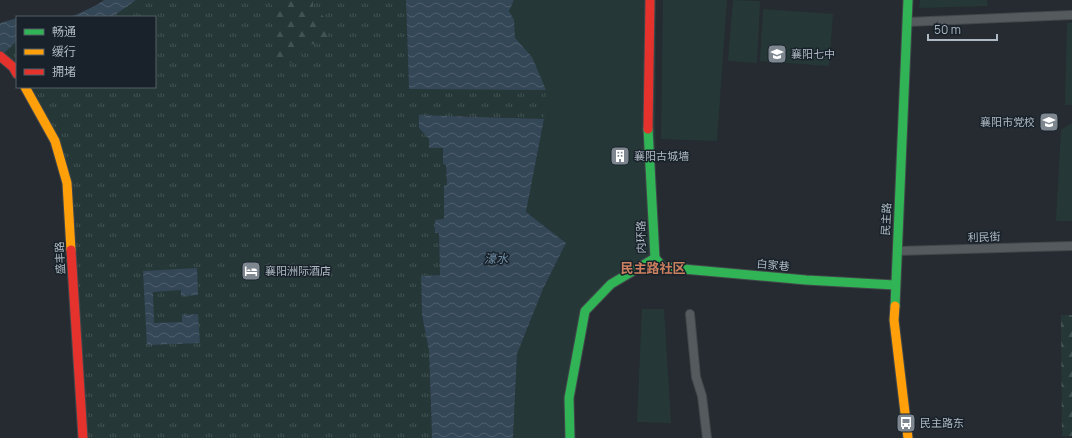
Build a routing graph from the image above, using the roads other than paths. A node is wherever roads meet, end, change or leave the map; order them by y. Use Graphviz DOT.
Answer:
graph roads {
  1 [pos="650,0"];
  2 [pos="908,0"];
  3 [pos="1072,15"];
  4 [pos="907,22"];
  5 [pos="0,56"];
  6 [pos="16,72"];
  7 [pos="25,88"];
  8 [pos="1072,246"];
  9 [pos="897,251"];
  10 [pos="655,258"];
  11 [pos="895,285"];
  12 [pos="690,314"];
  13 [pos="83,438"];
  14 [pos="570,438"];
  15 [pos="707,438"];
  16 [pos="908,438"];
  1 -- 10 [label="street, 内环路"];
  2 -- 4 [label="street, 民主路"];
  3 -- 4 [label="street"];
  4 -- 9 [label="street, 民主路"];
  5 -- 6 [label="street"];
  7 -- 13 [label="street, 盛丰路"];
  8 -- 9 [label="street, 利民街"];
  9 -- 11 [label="street, 民主路"];
  10 -- 11 [label="street, 白家巷"];
  10 -- 14 [label="street, 内环路"];
  11 -- 16 [label="street, 民主路"];
  12 -- 15 [label="street"];
}
